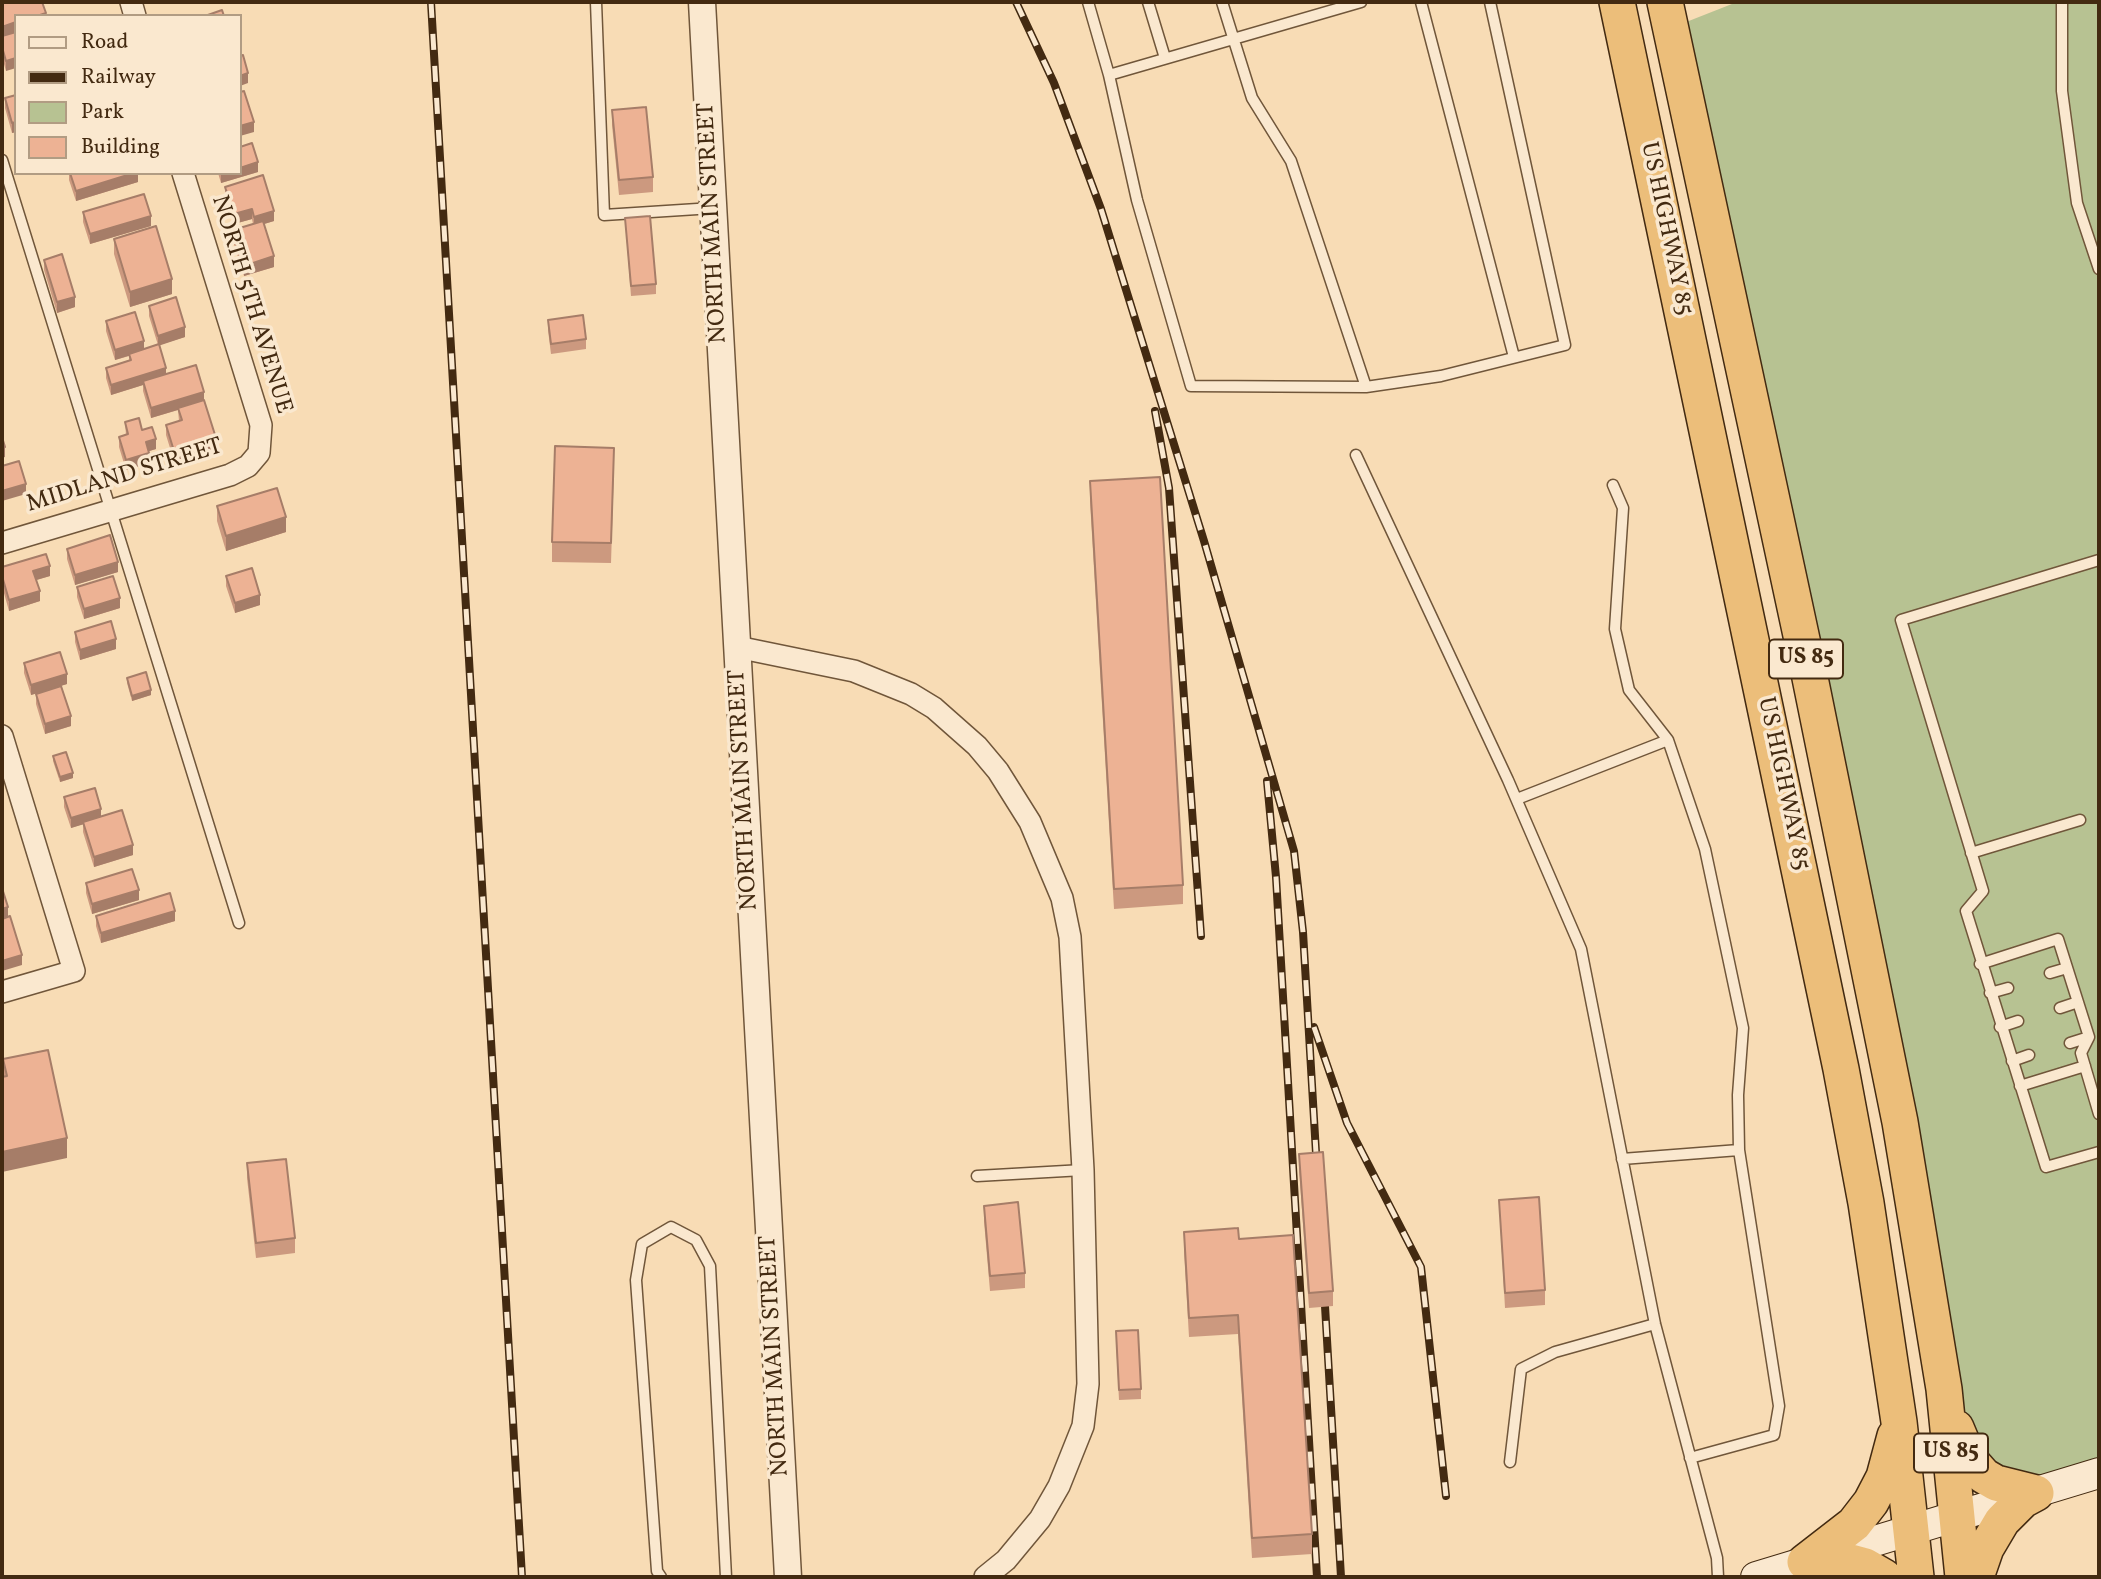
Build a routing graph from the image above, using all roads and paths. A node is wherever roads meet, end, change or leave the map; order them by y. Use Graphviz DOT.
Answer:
graph roads {
  1 [pos="596,2"];
  2 [pos="702,2"];
  3 [pos="1088,2"];
  4 [pos="1147,2"];
  5 [pos="1222,2"];
  6 [pos="1362,2"];
  7 [pos="1421,2"];
  8 [pos="1490,2"];
  9 [pos="1617,2"];
  10 [pos="1665,2"];
  11 [pos="2062,2"];
  12 [pos="1233,38"];
  13 [pos="1165,58"];
  14 [pos="1109,75"];
  15 [pos="2,160"];
  16 [pos="184,175"];
  17 [pos="713,208"];
  18 [pos="2099,270"];
  19 [pos="1514,358"];
  20 [pos="1366,387"];
  21 [pos="259,453"];
  22 [pos="1356,455"];
  23 [pos="1613,485"];
  24 [pos="109,510"];
  25 [pos="2,543"];
  26 [pos="2099,560"];
  27 [pos="737,647"];
  28 [pos="2,736"];
  29 [pos="1668,740"];
  30 [pos="1517,799"];
  31 [pos="2080,820"];
  32 [pos="1971,853"];
  33 [pos="239,923"];
  34 [pos="1980,964"];
  35 [pos="2067,968"];
  36 [pos="2050,973"];
  37 [pos="2008,988"];
  38 [pos="2,992"];
  39 [pos="1990,993"];
  40 [pos="2078,1002"];
  41 [pos="2060,1008"];
  42 [pos="2018,1021"];
  43 [pos="2000,1027"];
  44 [pos="2089,1037"];
  45 [pos="2070,1043"];
  46 [pos="2029,1055"];
  47 [pos="2012,1060"];
  48 [pos="2085,1066"];
  49 [pos="2020,1086"];
  50 [pos="2099,1114"];
  51 [pos="1739,1150"];
  52 [pos="2099,1152"];
  53 [pos="1622,1159"];
  54 [pos="1083,1170"];
  55 [pos="977,1176"];
  56 [pos="1656,1324"];
  57 [pos="1944,1390"];
  58 [pos="1899,1422"];
  59 [pos="1690,1458"];
  60 [pos="1510,1462"];
  61 [pos="2099,1473"];
  62 [pos="2036,1493"];
  63 [pos="1958,1516"];
  64 [pos="1912,1530"];
  65 [pos="1805,1562"];
  66 [pos="661,1577"];
  67 [pos="726,1577"];
  68 [pos="788,1577"];
  69 [pos="985,1577"];
  70 [pos="1718,1577"];
  71 [pos="1756,1577"];
  72 [pos="1884,1577"];
  73 [pos="1916,1577"];
  74 [pos="1963,1577"];
  75 [pos="1976,1577"];
  1 -- 17 [label="lane"];
  2 -- 17 [label="street, NORTH MAIN STREET"];
  3 -- 14 [label="lane"];
  4 -- 13 [label="lane"];
  5 -- 12 [label="lane"];
  6 -- 12 [label="lane"];
  7 -- 19 [label="lane"];
  8 -- 19 [label="lane"];
  9 -- 58 [label="highway, US HIGHWAY 85 / US 85"];
  10 -- 57 [label="highway, US HIGHWAY 85 / US 85"];
  11 -- 18 [label="lane"];
  12 -- 13 [label="lane"];
  12 -- 20 [label="lane"];
  13 -- 14 [label="lane"];
  14 -- 20 [label="lane"];
  15 -- 24 [label="lane"];
  16 -- 21 [label="street, NORTH 5TH AVENUE"];
  17 -- 27 [label="street, NORTH MAIN STREET"];
  19 -- 20 [label="lane"];
  21 -- 24 [label="street, MIDLAND STREET"];
  22 -- 30 [label="lane"];
  23 -- 29 [label="lane"];
  24 -- 25 [label="street, MIDLAND STREET"];
  24 -- 33 [label="lane"];
  26 -- 32 [label="lane"];
  27 -- 54 [label="street"];
  27 -- 68 [label="street, NORTH MAIN STREET"];
  28 -- 38 [label="street"];
  29 -- 30 [label="lane"];
  29 -- 51 [label="lane"];
  30 -- 53 [label="lane"];
  31 -- 32 [label="lane"];
  32 -- 34 [label="lane"];
  34 -- 35 [label="lane"];
  34 -- 39 [label="lane"];
  35 -- 36 [label="lane"];
  35 -- 40 [label="lane"];
  37 -- 39 [label="lane"];
  39 -- 43 [label="lane"];
  40 -- 41 [label="lane"];
  40 -- 44 [label="lane"];
  42 -- 43 [label="lane"];
  43 -- 47 [label="lane"];
  44 -- 45 [label="lane"];
  44 -- 48 [label="lane"];
  46 -- 47 [label="lane"];
  47 -- 49 [label="lane"];
  48 -- 49 [label="lane"];
  48 -- 50 [label="lane"];
  49 -- 52 [label="lane"];
  51 -- 53 [label="lane"];
  51 -- 59 [label="lane"];
  53 -- 56 [label="lane"];
  54 -- 55 [label="lane"];
  54 -- 69 [label="street"];
  56 -- 59 [label="lane"];
  56 -- 60 [label="lane"];
  57 -- 62 [label="highway"];
  57 -- 63 [label="highway, US HIGHWAY 85 / US 85"];
  58 -- 64 [label="highway, US HIGHWAY 85 / US 85"];
  58 -- 65 [label="highway"];
  59 -- 70 [label="lane"];
  61 -- 62 [label="main road"];
  62 -- 63 [label="main road"];
  62 -- 75 [label="highway"];
  63 -- 64 [label="main road"];
  63 -- 74 [label="highway, US 85"];
  64 -- 65 [label="main road"];
  64 -- 73 [label="highway, US 85"];
  65 -- 71 [label="main road"];
  65 -- 72 [label="highway"];
  66 -- 67 [label="lane"];
}
